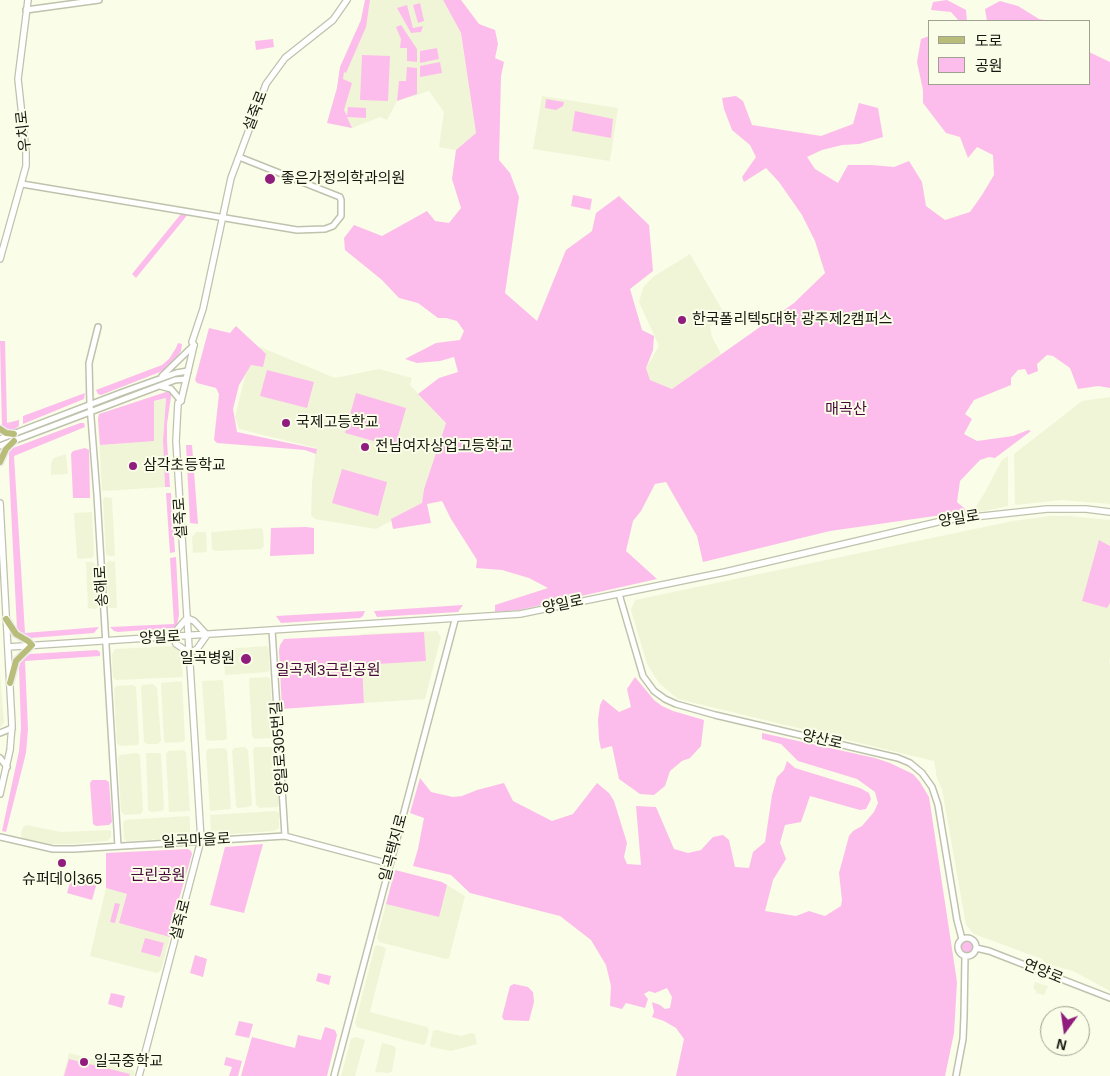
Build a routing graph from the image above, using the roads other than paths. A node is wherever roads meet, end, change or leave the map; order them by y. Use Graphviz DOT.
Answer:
graph roads {
  1 [pos="28,0"];
  2 [pos="99,0"];
  3 [pos="347,0"];
  4 [pos="26,10"];
  5 [pos="239,157"];
  6 [pos="22,184"];
  7 [pos="223,217"];
  8 [pos="0,259"];
  9 [pos="98,327"];
  10 [pos="194,345"];
  11 [pos="188,370"];
  12 [pos="186,378"];
  13 [pos="156,380"];
  14 [pos="160,386"];
  15 [pos="182,401"];
  16 [pos="90,405"];
  17 [pos="90,412"];
  18 [pos="0,429"];
  19 [pos="14,437"];
  20 [pos="0,439"];
  21 [pos="0,446"];
  22 [pos="0,462"];
  23 [pos="0,503"];
  24 [pos="1110,512"];
  25 [pos="1,534"];
  26 [pos="3,593"];
  27 [pos="619,594"];
  28 [pos="6,618"];
  29 [pos="187,618"];
  30 [pos="455,620"];
  31 [pos="272,630"];
  32 [pos="207,635"];
  33 [pos="188,636"];
  34 [pos="173,637"];
  35 [pos="106,640"];
  36 [pos="32,645"];
  37 [pos="8,647"];
  38 [pos="190,653"];
  39 [pos="10,683"];
  40 [pos="12,728"];
  41 [pos="0,733"];
  42 [pos="0,758"];
  43 [pos="7,767"];
  44 [pos="0,794"];
  45 [pos="285,836"];
  46 [pos="0,837"];
  47 [pos="201,840"];
  48 [pos="118,846"];
  49 [pos="390,864"];
  50 [pos="962,939"];
  51 [pos="976,948"];
  52 [pos="965,956"];
  53 [pos="1110,998"];
  54 [pos="139,1076"];
  55 [pos="334,1076"];
  56 [pos="956,1076"];
  1 -- 4 [label="main road, 우치로"];
  2 -- 4 [label="street"];
  3 -- 5 [label="main road, 설죽로"];
  4 -- 6 [label="main road, 우치로"];
  5 -- 7 [label="main road, 설죽로"];
  5 -- 7 [label="street"];
  6 -- 7 [label="street"];
  6 -- 8 [label="main road, 우치로"];
  7 -- 10 [label="main road, 설죽로"];
  9 -- 16 [label="street, 송해로"];
  10 -- 11 [label="main road, 설죽로"];
  10 -- 13 [label="street"];
  11 -- 12 [label="main road, 설죽로"];
  11 -- 13 [label="street"];
  12 -- 14 [label="street"];
  12 -- 15 [label="main road, 설죽로"];
  13 -- 16 [label="street"];
  14 -- 15 [label="street"];
  14 -- 17 [label="street"];
  15 -- 29 [label="main road, 설죽로"];
  16 -- 17 [label="street, 송해로"];
  16 -- 19 [label="street"];
  17 -- 19 [label="street"];
  17 -- 35 [label="street, 송해로"];
  18 -- 19 [label="main road"];
  19 -- 20 [label="street"];
  19 -- 21 [label="street"];
  19 -- 22 [label="main road"];
  23 -- 25 [label="main road"];
  24 -- 27 [label="main road, 양일로"];
  25 -- 26 [label="main road"];
  26 -- 28 [label="main road"];
  27 -- 30 [label="main road, 양일로"];
  27 -- 50 [label="street, 양산로"];
  28 -- 36 [label="main road"];
  28 -- 37 [label="main road"];
  29 -- 32 [label="main road"];
  29 -- 33 [label="main road, 설죽로"];
  29 -- 34 [label="main road"];
  30 -- 31 [label="main road, 양일로"];
  30 -- 49 [label="street, 일곡택지로"];
  31 -- 32 [label="main road, 양일로"];
  31 -- 45 [label="street, 양일로305번길"];
  32 -- 33 [label="main road, 양일로"];
  32 -- 38 [label="main road"];
  33 -- 34 [label="main road, 양일로"];
  33 -- 38 [label="main road, 설죽로"];
  34 -- 35 [label="main road, 양일로"];
  34 -- 38 [label="main road"];
  35 -- 36 [label="main road, 양일로"];
  35 -- 48 [label="street, 송해로"];
  36 -- 37 [label="main road, 양일로"];
  36 -- 39 [label="main road"];
  37 -- 39 [label="main road"];
  38 -- 47 [label="main road, 설죽로"];
  39 -- 40 [label="main road"];
  40 -- 41 [label="street"];
  40 -- 43 [label="main road"];
  42 -- 43 [label="street"];
  43 -- 44 [label="main road"];
  45 -- 47 [label="street, 일곡마을로"];
  45 -- 49 [label="street, 일곡마을로"];
  46 -- 48 [label="street, 일곡마을로"];
  47 -- 48 [label="street, 일곡마을로"];
  47 -- 54 [label="main road, 설죽로"];
  49 -- 55 [label="street, 일곡택지로"];
  50 -- 51 [label="street"];
  50 -- 52 [label="street"];
  51 -- 52 [label="street"];
  51 -- 53 [label="street, 연양로"];
  52 -- 56 [label="street"];
}
